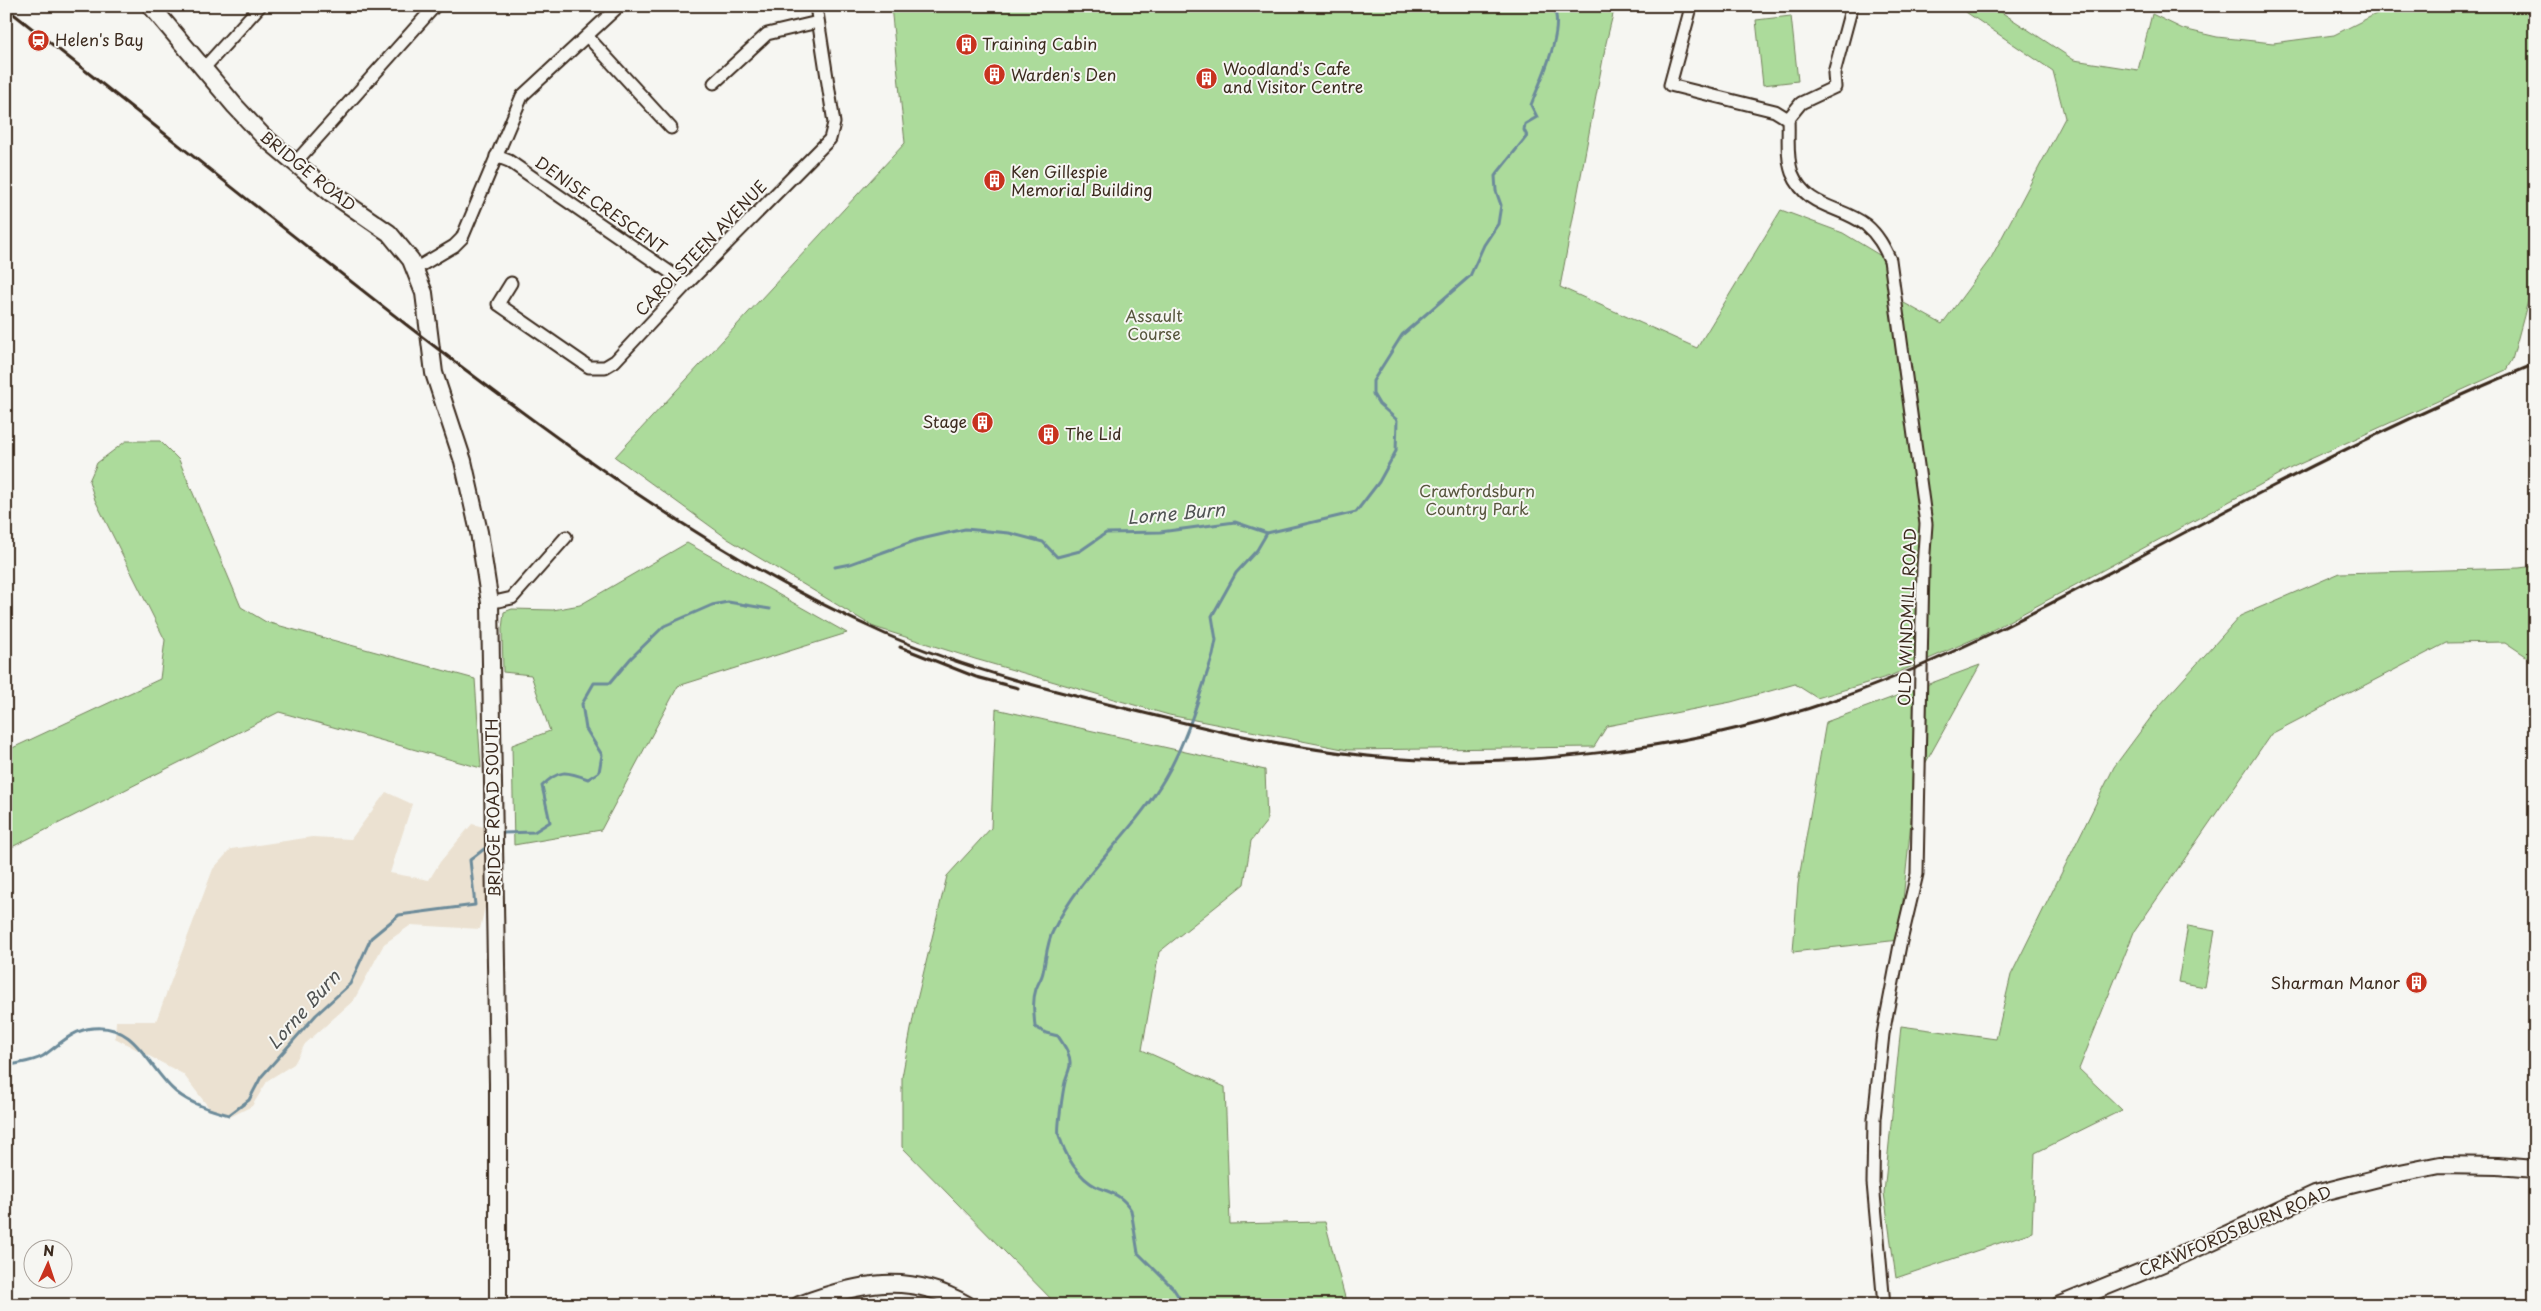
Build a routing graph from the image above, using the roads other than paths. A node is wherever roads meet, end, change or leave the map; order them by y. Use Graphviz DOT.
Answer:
graph roads {
  1 [pos="151,6"];
  2 [pos="260,6"];
  3 [pos="435,6"];
  4 [pos="619,6"];
  5 [pos="816,6"];
  6 [pos="1852,6"];
  7 [pos="1690,11"];
  8 [pos="818,22"];
  9 [pos="587,36"];
  10 [pos="204,68"];
  11 [pos="714,83"];
  12 [pos="1788,119"];
  13 [pos="671,128"];
  14 [pos="496,156"];
  15 [pos="294,164"];
  16 [pos="416,269"];
  17 [pos="511,283"];
  18 [pos="686,284"];
  19 [pos="427,319"];
  20 [pos="566,537"];
  21 [pos="490,603"];
  22 [pos="2535,1169"];
  23 [pos="498,1305"];
  24 [pos="799,1305"];
  25 [pos="967,1305"];
  26 [pos="1884,1305"];
  27 [pos="2060,1305"];
  1 -- 10 [label="street, BRIDGE ROAD"];
  2 -- 10 [label="street"];
  3 -- 15 [label="street"];
  4 -- 9 [label="street"];
  5 -- 8 [label="street, CAROLSTEEN AVENUE"];
  6 -- 12 [label="street"];
  7 -- 12 [label="street"];
  8 -- 11 [label="street"];
  8 -- 18 [label="street, CAROLSTEEN AVENUE"];
  9 -- 13 [label="street"];
  9 -- 14 [label="street"];
  10 -- 15 [label="street, BRIDGE ROAD"];
  12 -- 26 [label="street, OLD WINDMILL ROAD"];
  14 -- 16 [label="street"];
  14 -- 18 [label="street, DENISE CRESCENT"];
  15 -- 16 [label="street, BRIDGE ROAD"];
  16 -- 19 [label="street, BRIDGE ROAD"];
  17 -- 18 [label="street, CAROLSTEEN AVENUE"];
  19 -- 21 [label="street, BRIDGE ROAD SOUTH"];
  20 -- 21 [label="street"];
  21 -- 23 [label="street, BRIDGE ROAD SOUTH"];
  22 -- 27 [label="street, CRAWFORDSBURN ROAD"];
  24 -- 25 [label="street"];
}
